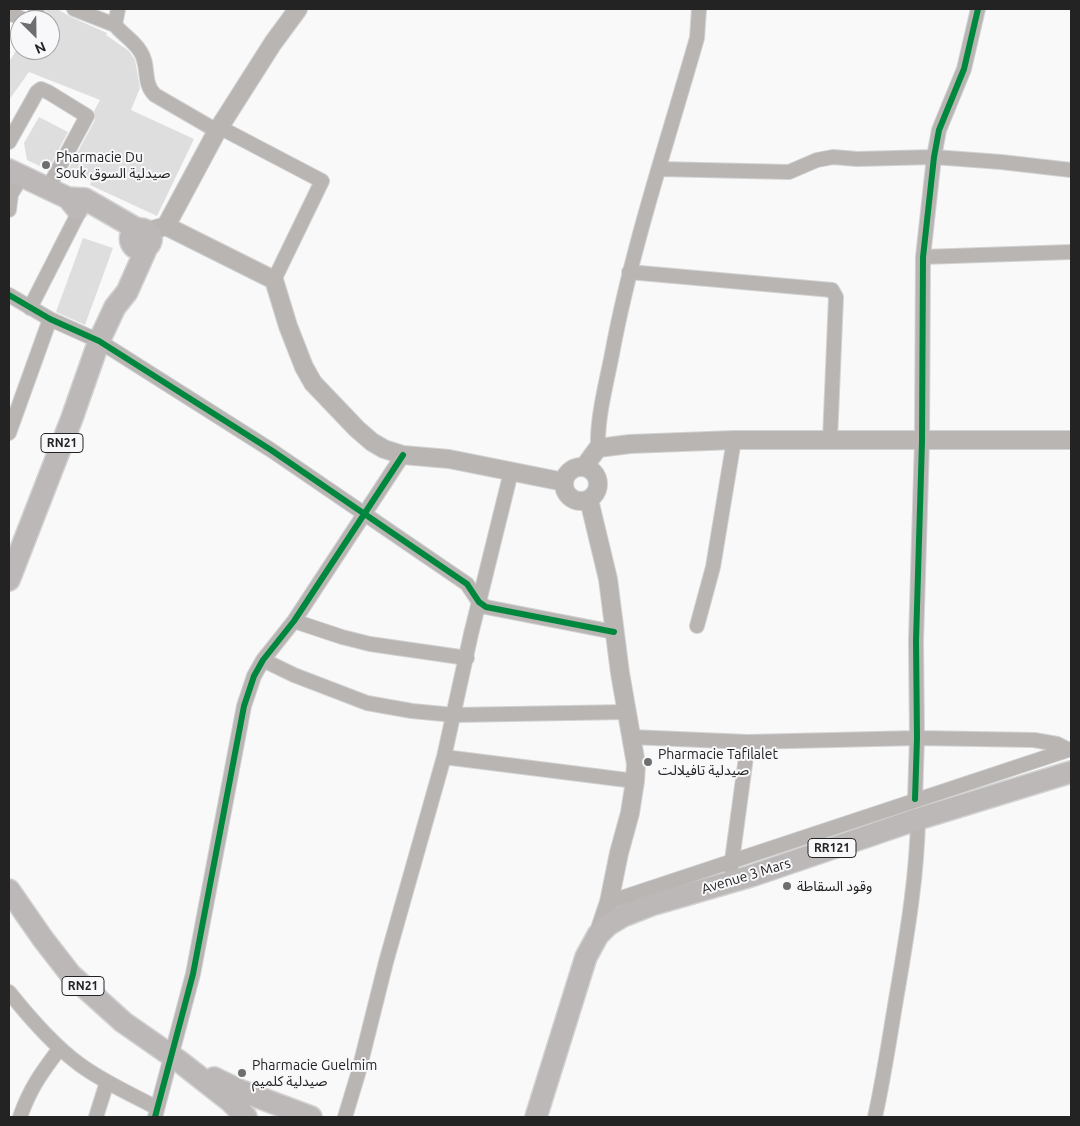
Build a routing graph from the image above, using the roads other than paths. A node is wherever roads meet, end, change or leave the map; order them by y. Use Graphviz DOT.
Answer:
graph roads {
  1 [pos="74,9"];
  2 [pos="118,9"];
  3 [pos="298,9"];
  4 [pos="699,9"];
  5 [pos="978,9"];
  6 [pos="114,25"];
  7 [pos="218,129"];
  8 [pos="9,142"];
  9 [pos="934,157"];
  10 [pos="659,169"];
  11 [pos="1071,170"];
  12 [pos="15,173"];
  13 [pos="48,188"];
  14 [pos="78,203"];
  15 [pos="9,210"];
  16 [pos="143,235"];
  17 [pos="1071,252"];
  18 [pos="923,257"];
  19 [pos="629,272"];
  20 [pos="274,280"];
  21 [pos="9,295"];
  22 [pos="30,308"];
  23 [pos="50,319"];
  24 [pos="99,341"];
  25 [pos="9,433"];
  26 [pos="734,440"];
  27 [pos="830,440"];
  28 [pos="1071,440"];
  29 [pos="922,441"];
  30 [pos="598,448"];
  31 [pos="403,455"];
  32 [pos="584,467"];
  33 [pos="511,472"];
  34 [pos="564,482"];
  35 [pos="589,500"];
  36 [pos="364,513"];
  37 [pos="9,580"];
  38 [pos="479,602"];
  39 [pos="294,621"];
  40 [pos="697,626"];
  41 [pos="614,632"];
  42 [pos="466,658"];
  43 [pos="263,660"];
  44 [pos="626,712"];
  45 [pos="454,715"];
  46 [pos="631,737"];
  47 [pos="918,738"];
  48 [pos="748,742"];
  49 [pos="1070,749"];
  50 [pos="444,757"];
  51 [pos="1071,772"];
  52 [pos="635,780"];
  53 [pos="916,809"];
  54 [pos="731,871"];
  55 [pos="9,890"];
  56 [pos="609,902"];
  57 [pos="598,936"];
  58 [pos="10,996"];
  59 [pos="60,1048"];
  60 [pos="175,1058"];
  61 [pos="107,1082"];
  62 [pos="233,1109"];
  63 [pos="156,1113"];
  64 [pos="20,1117"];
  65 [pos="96,1117"];
  66 [pos="246,1117"];
  67 [pos="311,1117"];
  68 [pos="345,1117"];
  69 [pos="536,1117"];
  70 [pos="875,1117"];
  1 -- 6 [label="street"];
  2 -- 6 [label="street"];
  3 -- 7 [label="street"];
  4 -- 10 [label="street"];
  5 -- 9 [label="street"];
  6 -- 7 [label="street"];
  7 -- 16 [label="street"];
  7 -- 20 [label="street"];
  8 -- 13 [label="street"];
  9 -- 10 [label="street"];
  9 -- 11 [label="street"];
  9 -- 18 [label="street"];
  10 -- 19 [label="street"];
  12 -- 13 [label="main road"];
  12 -- 15 [label="street"];
  13 -- 14 [label="main road"];
  14 -- 16 [label="main road"];
  14 -- 22 [label="street"];
  16 -- 20 [label="street"];
  16 -- 24 [label="main road, RN21"];
  17 -- 18 [label="street"];
  18 -- 29 [label="street"];
  19 -- 27 [label="street"];
  19 -- 30 [label="street"];
  20 -- 31 [label="street"];
  21 -- 22 [label="street"];
  22 -- 23 [label="street"];
  23 -- 24 [label="street"];
  23 -- 25 [label="street"];
  24 -- 36 [label="street"];
  24 -- 37 [label="main road, RN21"];
  26 -- 27 [label="street"];
  26 -- 30 [label="street"];
  26 -- 40 [label="street"];
  27 -- 29 [label="street"];
  28 -- 29 [label="street"];
  29 -- 47 [label="street"];
  30 -- 32 [label="street"];
  31 -- 33 [label="street"];
  31 -- 36 [label="street"];
  32 -- 34 [label="street"];
  32 -- 35 [label="street"];
  33 -- 34 [label="street"];
  33 -- 38 [label="street"];
  34 -- 35 [label="street"];
  35 -- 41 [label="street"];
  36 -- 38 [label="street"];
  36 -- 39 [label="street"];
  38 -- 41 [label="street"];
  38 -- 42 [label="street"];
  39 -- 42 [label="street"];
  39 -- 43 [label="street"];
  41 -- 44 [label="street"];
  42 -- 45 [label="street"];
  43 -- 45 [label="street"];
  43 -- 60 [label="street"];
  44 -- 45 [label="street"];
  44 -- 46 [label="street"];
  45 -- 50 [label="street"];
  46 -- 48 [label="street"];
  46 -- 52 [label="street"];
  47 -- 48 [label="street"];
  47 -- 49 [label="street"];
  47 -- 53 [label="street"];
  48 -- 54 [label="street"];
  49 -- 53 [label="street"];
  50 -- 52 [label="street"];
  50 -- 68 [label="street"];
  51 -- 53 [label="main road, Avenue 3 Mars / RR121"];
  52 -- 56 [label="street"];
  53 -- 54 [label="main road, Avenue 3 Mars / RR121"];
  53 -- 70 [label="street"];
  54 -- 56 [label="street"];
  54 -- 57 [label="main road, Avenue 3 Mars / RR121"];
  55 -- 60 [label="main road, RN21"];
  56 -- 57 [label="street"];
  57 -- 69 [label="main road, RR121"];
  58 -- 59 [label="street"];
  59 -- 61 [label="street"];
  59 -- 64 [label="street"];
  60 -- 62 [label="main road, RN21"];
  60 -- 63 [label="street"];
  60 -- 67 [label="main road, RN21"];
  61 -- 63 [label="street"];
  61 -- 65 [label="street"];
  62 -- 66 [label="main road, RN21"];
}
